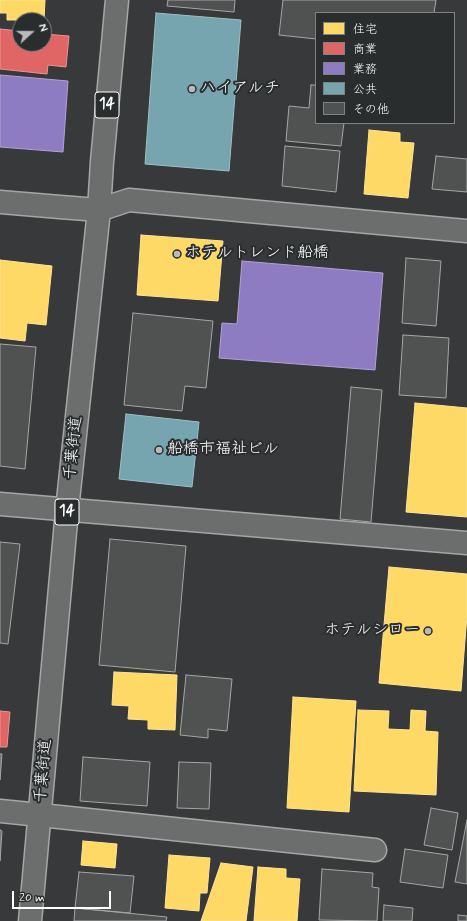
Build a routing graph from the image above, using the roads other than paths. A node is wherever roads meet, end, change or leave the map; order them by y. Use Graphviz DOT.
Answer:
graph roads {
  1 [pos="117,0"];
  2 [pos="0,202"];
  3 [pos="99,210"];
  4 [pos="467,231"];
  5 [pos="0,504"];
  6 [pos="67,510"];
  7 [pos="467,543"];
  8 [pos="0,811"];
  9 [pos="40,815"];
  10 [pos="376,850"];
  11 [pos="30,921"];
  1 -- 3 [label="main road, 千葉街道 / 14"];
  2 -- 3 [label="main road"];
  3 -- 4 [label="main road"];
  3 -- 6 [label="main road, 千葉街道 / 14"];
  5 -- 6 [label="main road"];
  6 -- 7 [label="main road"];
  6 -- 9 [label="main road, 千葉街道 / 14"];
  8 -- 9 [label="main road"];
  9 -- 10 [label="main road"];
  9 -- 11 [label="main road, 千葉街道 / 14"];
}
